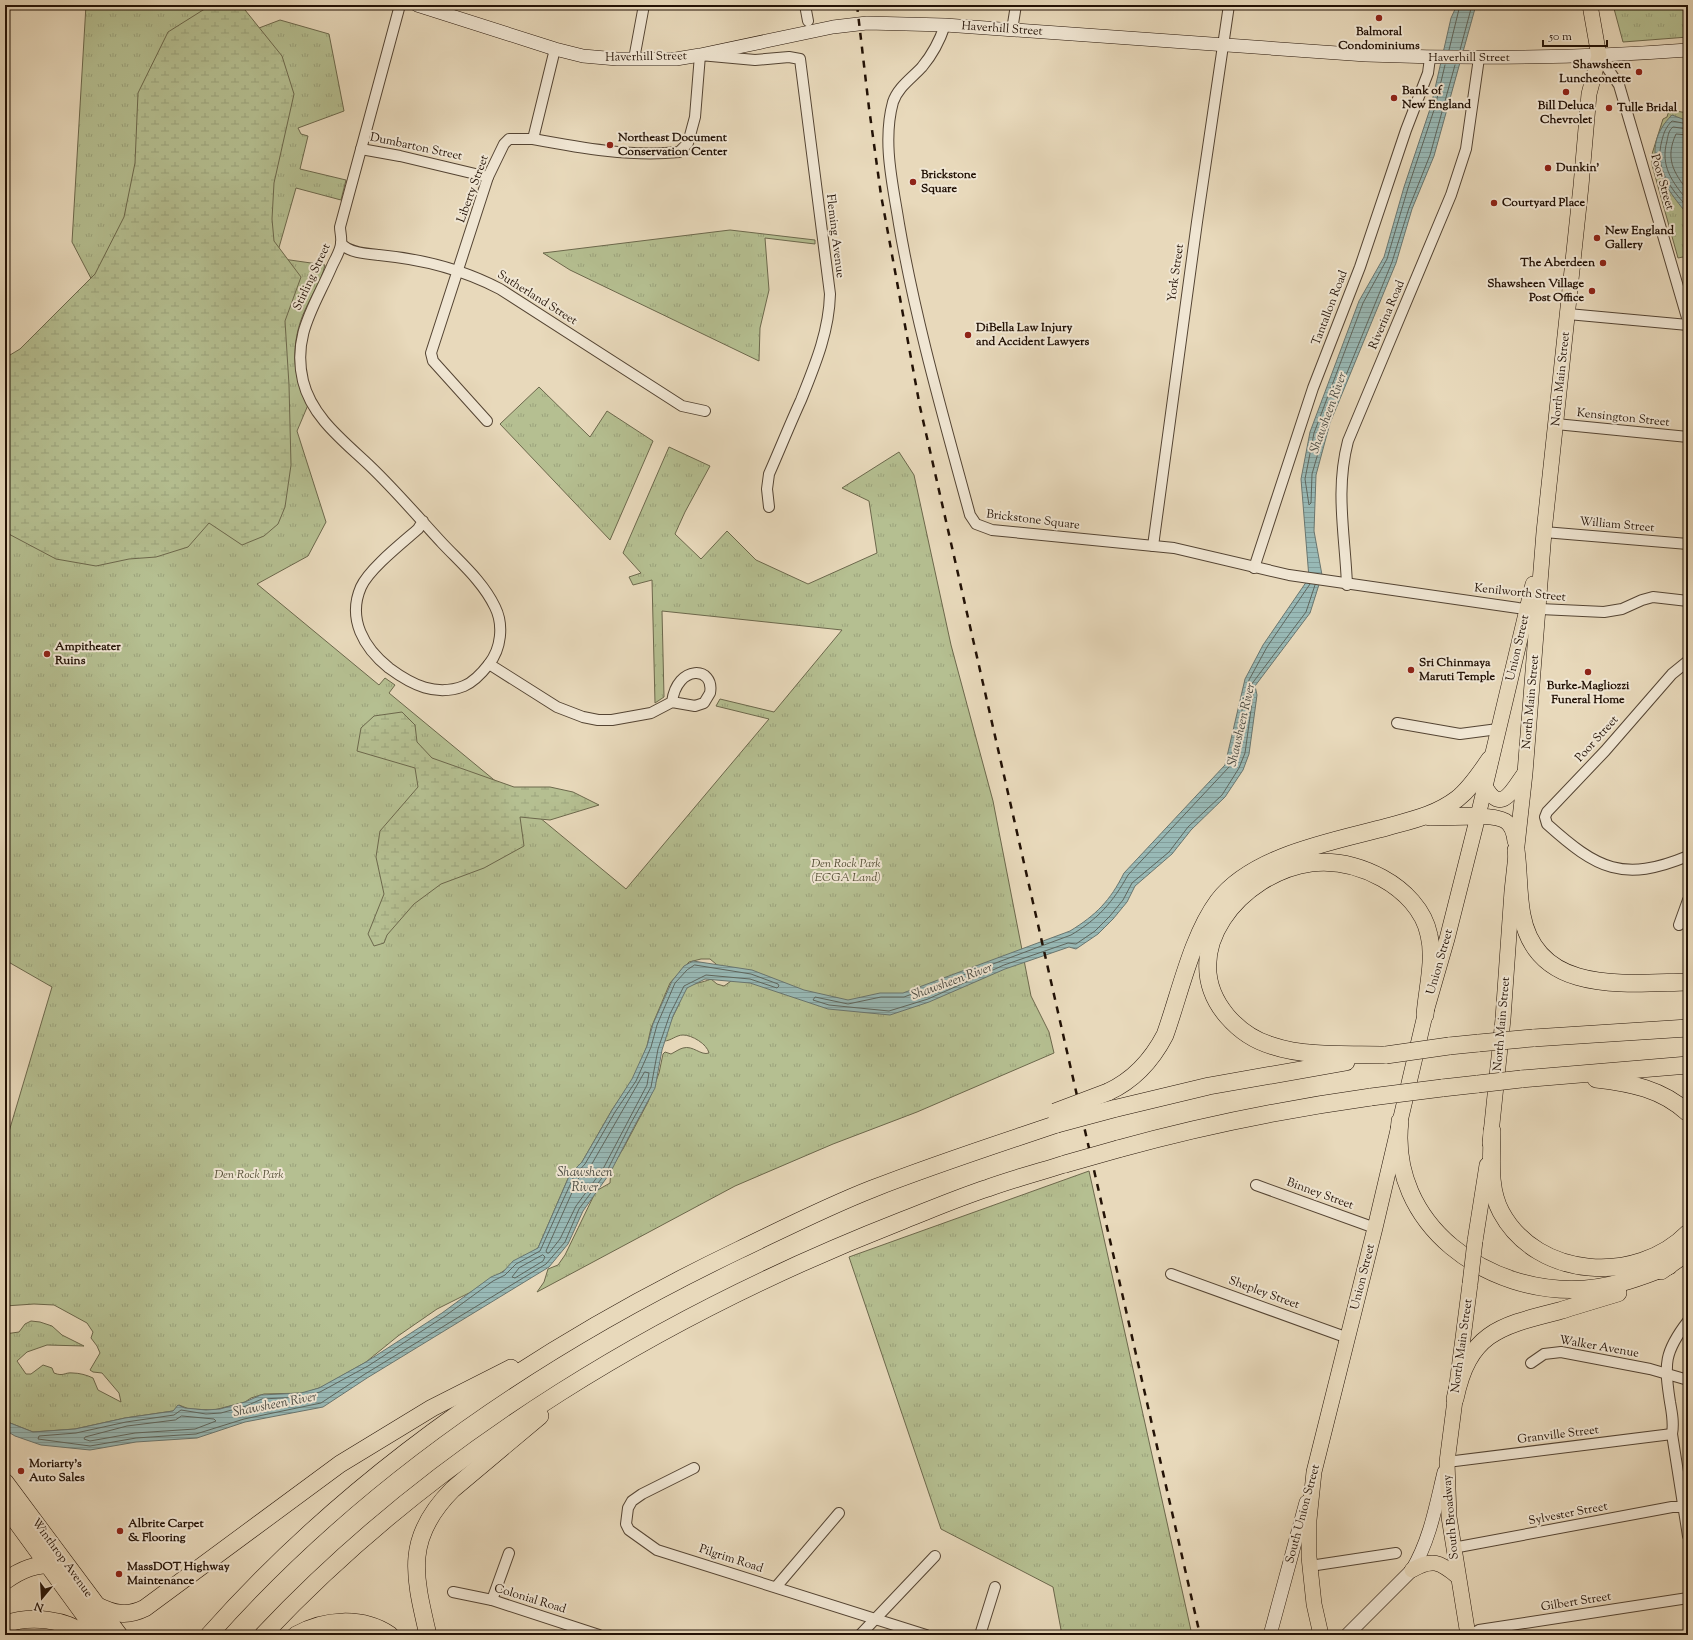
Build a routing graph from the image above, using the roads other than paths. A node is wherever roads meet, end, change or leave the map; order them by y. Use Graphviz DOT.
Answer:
graph roads {
  1 [pos="400,5"];
  2 [pos="417,5"];
  3 [pos="644,5"];
  4 [pos="805,5"];
  5 [pos="1016,5"];
  6 [pos="1229,5"];
  7 [pos="1590,5"];
  8 [pos="808,21"];
  9 [pos="945,25"];
  10 [pos="1012,30"];
  11 [pos="1224,45"];
  12 [pos="555,49"];
  13 [pos="1688,50"];
  14 [pos="700,55"];
  15 [pos="1599,56"];
  16 [pos="1434,58"];
  17 [pos="1474,58"];
  18 [pos="634,59"];
  19 [pos="533,139"];
  20 [pos="361,149"];
  21 [pos="488,177"];
  22 [pos="342,243"];
  23 [pos="458,270"];
  24 [pos="1568,314"];
  25 [pos="1688,321"];
  26 [pos="1688,325"];
  27 [pos="705,411"];
  28 [pos="487,421"];
  29 [pos="1556,424"];
  30 [pos="1688,437"];
  31 [pos="769,507"];
  32 [pos="423,521"];
  33 [pos="1544,532"];
  34 [pos="1688,544"];
  35 [pos="1153,546"];
  36 [pos="1254,568"];
  37 [pos="1347,585"];
  38 [pos="1688,601"];
  39 [pos="1533,609"];
  40 [pos="1688,661"];
  41 [pos="489,664"];
  42 [pos="672,702"];
  43 [pos="1397,723"];
  44 [pos="1498,730"];
  45 [pos="1490,759"];
  46 [pos="1525,773"];
  47 [pos="1485,786"];
  48 [pos="1478,816"];
  49 [pos="1424,817"];
  50 [pos="1516,850"];
  51 [pos="1688,856"];
  52 [pos="1688,900"];
  53 [pos="1679,925"];
  54 [pos="1688,982"];
  55 [pos="1425,1015"];
  56 [pos="1688,1028"];
  57 [pos="1386,1055"];
  58 [pos="1688,1065"];
  59 [pos="1560,1076"];
  60 [pos="1688,1113"];
  61 [pos="1056,1118"];
  62 [pos="1400,1121"];
  63 [pos="1492,1131"];
  64 [pos="1256,1185"];
  65 [pos="1375,1228"];
  66 [pos="1688,1233"];
  67 [pos="1688,1252"];
  68 [pos="1669,1266"];
  69 [pos="1171,1274"];
  70 [pos="1688,1321"];
  71 [pos="1348,1338"];
  72 [pos="538,1360"];
  73 [pos="1531,1364"];
  74 [pos="1666,1373"];
  75 [pos="1688,1380"];
  76 [pos="570,1387"];
  77 [pos="1334,1393"];
  78 [pos="1455,1399"];
  79 [pos="1672,1434"];
  80 [pos="1447,1462"];
  81 [pos="694,1468"];
  82 [pos="1314,1472"];
  83 [pos="5,1482"];
  84 [pos="5,1506"];
  85 [pos="1686,1507"];
  86 [pos="839,1513"];
  87 [pos="1688,1536"];
  88 [pos="1453,1548"];
  89 [pos="509,1553"];
  90 [pos="1396,1553"];
  91 [pos="935,1556"];
  92 [pos="47,1564"];
  93 [pos="65,1564"];
  94 [pos="1310,1566"];
  95 [pos="1412,1570"];
  96 [pos="1457,1576"];
  97 [pos="5,1581"];
  98 [pos="776,1587"];
  99 [pos="995,1587"];
  100 [pos="453,1592"];
  101 [pos="1688,1598"];
  102 [pos="492,1600"];
  103 [pos="96,1605"];
  104 [pos="875,1619"];
  105 [pos="5,1624"];
  106 [pos="87,1635"];
  107 [pos="99,1635"];
  108 [pos="119,1635"];
  109 [pos="209,1635"];
  110 [pos="263,1635"];
  111 [pos="296,1635"];
  112 [pos="390,1635"];
  113 [pos="428,1635"];
  114 [pos="599,1635"];
  115 [pos="860,1635"];
  116 [pos="926,1635"];
  117 [pos="980,1635"];
  118 [pos="1270,1635"];
  119 [pos="1321,1635"];
  120 [pos="1347,1635"];
  121 [pos="1469,1635"];
  1 -- 20 [label="street, Stirling Street"];
  2 -- 12 [label="main road, Haverhill Street"];
  3 -- 18 [label="street"];
  4 -- 8 [label="street"];
  5 -- 10 [label="street"];
  6 -- 11 [label="street, York Street"];
  7 -- 15 [label="main road, North Main Street"];
  9 -- 10 [label="main road, Haverhill Street"];
  9 -- 14 [label="main road, Haverhill Street"];
  9 -- 35 [label="street, Brickstone Square"];
  10 -- 11 [label="main road, Haverhill Street"];
  11 -- 16 [label="main road, Haverhill Street"];
  11 -- 35 [label="street, York Street"];
  12 -- 18 [label="main road, Haverhill Street"];
  12 -- 19 [label="street"];
  13 -- 15 [label="main road, Haverhill Street"];
  14 -- 18 [label="main road, Haverhill Street"];
  14 -- 19 [label="street"];
  14 -- 31 [label="street, Fleming Avenue"];
  15 -- 17 [label="main road, Haverhill Street"];
  15 -- 24 [label="main road, North Main Street"];
  15 -- 25 [label="street, Poor Street"];
  16 -- 17 [label="main road, Haverhill Street"];
  16 -- 36 [label="street, Tantallon Road"];
  17 -- 37 [label="street, Riverina Road"];
  19 -- 21 [label="street, Liberty Street"];
  20 -- 21 [label="street, Dumbarton Street"];
  20 -- 22 [label="street, Stirling Street"];
  21 -- 23 [label="street, Liberty Street"];
  22 -- 23 [label="street, Sutherland Street"];
  22 -- 32 [label="street, Stirling Street"];
  23 -- 27 [label="street, Sutherland Street"];
  23 -- 28 [label="street, Liberty Street"];
  24 -- 26 [label="street"];
  24 -- 29 [label="main road, North Main Street"];
  29 -- 30 [label="street, Kensington Street"];
  29 -- 33 [label="main road, North Main Street"];
  32 -- 41 [label="street, Stirling Street"];
  32 -- 41 [label="street, Stirling Street"];
  33 -- 34 [label="street, William Street"];
  33 -- 39 [label="main road, Union Street"];
  35 -- 36 [label="street, Brickstone Square"];
  36 -- 37 [label="street, Brickstone Square"];
  37 -- 39 [label="street, Kenilworth Street"];
  38 -- 39 [label="street, Kenilworth Street"];
  39 -- 44 [label="main road, Union Street"];
  39 -- 46 [label="main road, North Main Street"];
  40 -- 51 [label="street, Poor Street"];
  41 -- 42 [label="street"];
  43 -- 44 [label="street"];
  44 -- 45 [label="main road, Union Street"];
  45 -- 47 [label="main road, Union Street"];
  45 -- 49 [label="highway"];
  46 -- 47 [label="main road"];
  46 -- 50 [label="main road, North Main Street"];
  47 -- 48 [label="main road, Union Street"];
  48 -- 49 [label="highway"];
  48 -- 50 [label="main road"];
  48 -- 55 [label="main road, Union Street"];
  49 -- 61 [label="highway, bridge"];
  50 -- 54 [label="highway"];
  50 -- 63 [label="main road, North Main Street"];
  52 -- 53 [label="street"];
  55 -- 57 [label="highway"];
  55 -- 62 [label="main road, Union Street"];
  56 -- 57 [label="highway, bridge"];
  57 -- 61 [label="highway, bridge"];
  58 -- 59 [label="highway"];
  59 -- 60 [label="highway"];
  59 -- 76 [label="highway, bridge"];
  61 -- 72 [label="highway"];
  62 -- 65 [label="main road, Union Street"];
  62 -- 68 [label="highway"];
  63 -- 66 [label="highway"];
  63 -- 78 [label="main road, North Main Street, bridge"];
  64 -- 65 [label="street, Binney Street"];
  65 -- 71 [label="main road, Union Street"];
  67 -- 68 [label="highway"];
  68 -- 78 [label="highway"];
  69 -- 71 [label="street, Shepley Street"];
  70 -- 74 [label="street"];
  71 -- 77 [label="main road, Union Street"];
  72 -- 103 [label="highway"];
  72 -- 109 [label="highway"];
  73 -- 74 [label="street, Walker Avenue"];
  74 -- 75 [label="street, Walker Avenue"];
  74 -- 79 [label="street"];
  76 -- 110 [label="highway"];
  76 -- 113 [label="highway"];
  77 -- 82 [label="main road, South Union Street"];
  78 -- 80 [label="main road, South Broadway"];
  79 -- 80 [label="street, Granville Street"];
  79 -- 85 [label="street"];
  80 -- 88 [label="main road, South Broadway"];
  80 -- 95 [label="main road"];
  81 -- 98 [label="street, Pilgrim Road"];
  82 -- 94 [label="main road"];
  82 -- 118 [label="main road, South Union Street"];
  83 -- 93 [label="highway, Winthrop Avenue"];
  84 -- 92 [label="highway, Winthrop Avenue"];
  85 -- 87 [label="street"];
  85 -- 88 [label="street, Sylvester Street"];
  86 -- 98 [label="street"];
  88 -- 96 [label="main road, South Broadway"];
  89 -- 102 [label="street"];
  90 -- 94 [label="street"];
  91 -- 104 [label="street"];
  92 -- 93 [label="highway"];
  92 -- 97 [label="highway"];
  92 -- 107 [label="highway, Winthrop Avenue"];
  93 -- 103 [label="highway, Winthrop Avenue"];
  94 -- 119 [label="main road"];
  95 -- 96 [label="main road"];
  95 -- 120 [label="main road"];
  96 -- 121 [label="main road, South Broadway"];
  98 -- 104 [label="street, Pilgrim Road"];
  99 -- 117 [label="street"];
  100 -- 102 [label="street, Colonial Road"];
  101 -- 121 [label="street, Gilbert Street"];
  102 -- 114 [label="street, Colonial Road"];
  103 -- 108 [label="highway, Winthrop Avenue"];
  104 -- 115 [label="street"];
  104 -- 116 [label="street, Pilgrim Road"];
  105 -- 106 [label="highway"];
  111 -- 112 [label="highway"];
}
